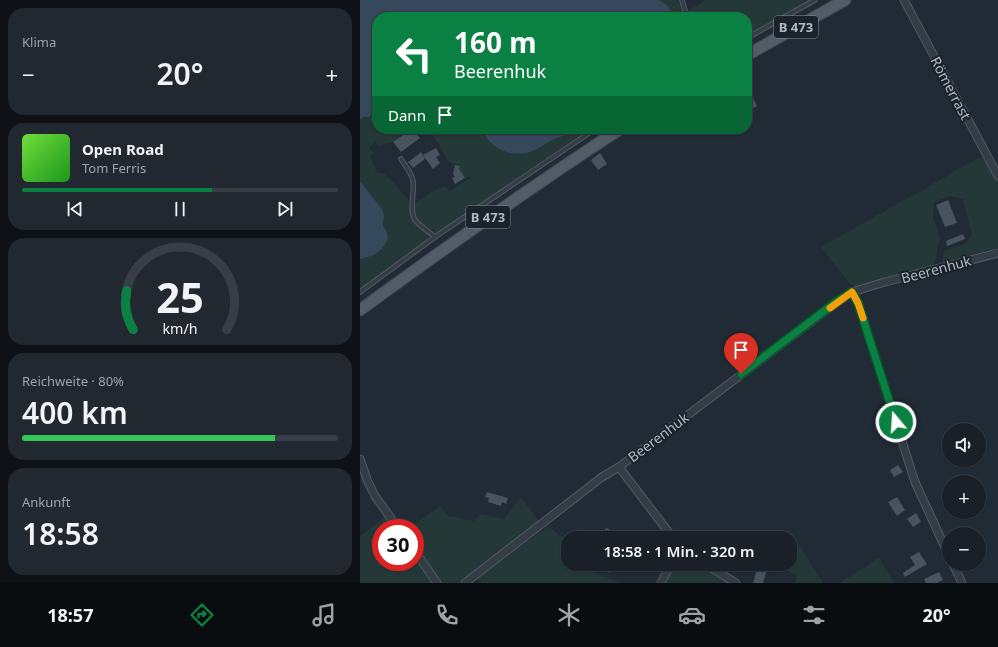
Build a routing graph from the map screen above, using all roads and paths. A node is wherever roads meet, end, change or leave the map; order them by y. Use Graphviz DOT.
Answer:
graph roads {
  1 [pos="682,0"];
  2 [pos="815,0"];
  3 [pos="845,0"];
  4 [pos="904,0"];
  5 [pos="686,12"];
  6 [pos="752,35"];
  7 [pos="752,51"];
  8 [pos="588,134"];
  9 [pos="612,134"];
  10 [pos="401,159"];
  11 [pos="998,176"];
  12 [pos="435,237"];
  13 [pos="998,253"];
  14 [pos="360,292"];
  15 [pos="852,292"];
  16 [pos="360,310"];
  17 [pos="360,459"];
  18 [pos="619,467"];
  19 [pos="392,519"];
  20 [pos="668,531"];
  21 [pos="942,541"];
  22 [pos="424,564"];
  23 [pos="667,571"];
  24 [pos="716,571"];
  25 [pos="956,571"];
  26 [pos="438,583"];
  27 [pos="465,583"];
  28 [pos="661,583"];
  29 [pos="736,583"];
  30 [pos="962,583"];
  1 -- 5 [label="lane"];
  2 -- 6 [label="lane"];
  3 -- 7 [label="main road, B 473"];
  4 -- 11 [label="street, Römerrast"];
  8 -- 12 [label="lane"];
  9 -- 16 [label="main road, B 473"];
  10 -- 12 [label="lane"];
  12 -- 14 [label="lane"];
  13 -- 15 [label="street, Beerenhuk"];
  15 -- 18 [label="street, Beerenhuk"];
  15 -- 21 [label="street"];
  17 -- 19 [label="street"];
  18 -- 20 [label="street"];
  18 -- 27 [label="street, Beerenhuk"];
  22 -- 26 [label="street"];
  23 -- 28 [label="street"];
  24 -- 29 [label="street"];
  25 -- 30 [label="street"];
}
